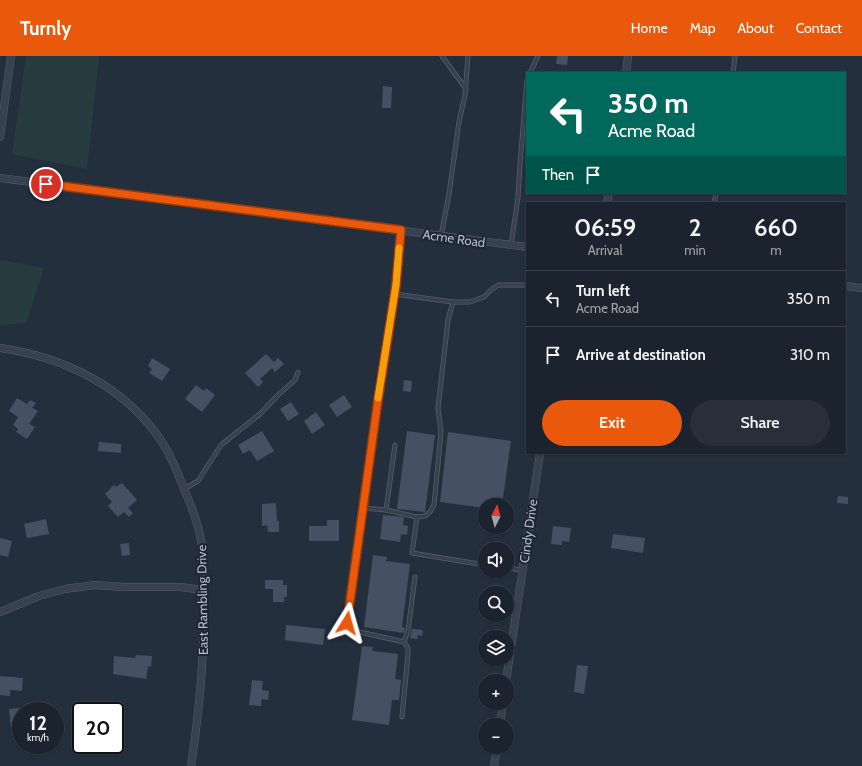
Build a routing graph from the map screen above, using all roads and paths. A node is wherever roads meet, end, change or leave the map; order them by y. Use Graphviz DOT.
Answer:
graph roads {
  1 [pos="11,56"];
  2 [pos="442,56"];
  3 [pos="468,56"];
  4 [pos="538,56"];
  5 [pos="628,56"];
  6 [pos="735,56"];
  7 [pos="530,72"];
  8 [pos="626,72"];
  9 [pos="732,72"];
  10 [pos="466,89"];
  11 [pos="526,92"];
  12 [pos="0,137"];
  13 [pos="0,178"];
  14 [pos="401,230"];
  15 [pos="441,236"];
  16 [pos="511,245"];
  17 [pos="526,247"];
  18 [pos="526,285"];
  19 [pos="846,286"];
  20 [pos="862,288"];
  21 [pos="394,294"];
  22 [pos="453,302"];
  23 [pos="0,348"];
  24 [pos="298,372"];
  25 [pos="395,445"];
  26 [pos="540,454"];
  27 [pos="184,489"];
  28 [pos="363,508"];
  29 [pos="386,510"];
  30 [pos="417,517"];
  31 [pos="478,564"];
  32 [pos="514,569"];
  33 [pos="522,570"];
  34 [pos="415,578"];
  35 [pos="204,590"];
  36 [pos="0,612"];
  37 [pos="404,642"];
  38 [pos="507,674"];
  39 [pos="402,717"];
  40 [pos="496,754"];
  41 [pos="192,766"];
  42 [pos="494,766"];
  1 -- 12 [label="street"];
  2 -- 10 [label="lane"];
  3 -- 10 [label="lane"];
  4 -- 7 [label="lane"];
  5 -- 8 [label="street"];
  6 -- 9 [label="lane"];
  10 -- 15 [label="lane"];
  11 -- 16 [label="lane"];
  13 -- 14 [label="street, Acme Road"];
  14 -- 15 [label="street, Acme Road"];
  14 -- 21 [label="lane"];
  15 -- 16 [label="street, Acme Road"];
  16 -- 17 [label="street, Acme Road"];
  18 -- 22 [label="lane"];
  19 -- 20 [label="street"];
  21 -- 22 [label="lane"];
  21 -- 28 [label="lane"];
  22 -- 30 [label="lane"];
  23 -- 27 [label="street, East Rambling Drive"];
  24 -- 27 [label="lane"];
  25 -- 29 [label="lane"];
  26 -- 33 [label="street, Cindy Drive"];
  27 -- 35 [label="street, East Rambling Drive"];
  28 -- 29 [label="lane"];
  28 -- 37 [label="lane"];
  29 -- 30 [label="lane"];
  30 -- 31 [label="lane"];
  32 -- 33 [label="lane"];
  33 -- 38 [label="street, Cindy Drive"];
  34 -- 37 [label="lane"];
  35 -- 36 [label="street"];
  35 -- 41 [label="street, East Rambling Drive"];
  37 -- 39 [label="lane"];
  40 -- 42 [label="street"];
}
